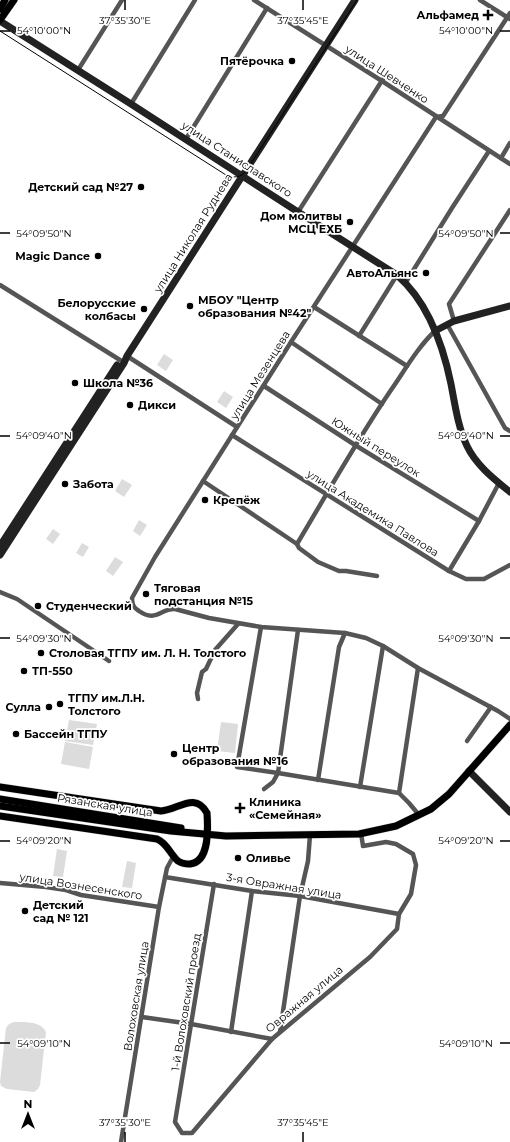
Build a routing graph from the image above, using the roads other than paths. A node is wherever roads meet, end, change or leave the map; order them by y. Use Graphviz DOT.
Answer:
graph roads {
  1 [pos="6,0"];
  2 [pos="14,0"];
  3 [pos="122,0"];
  4 [pos="195,0"];
  5 [pos="254,0"];
  6 [pos="355,0"];
  7 [pos="480,0"];
  8 [pos="267,8"];
  9 [pos="0,9"];
  10 [pos="509,17"];
  11 [pos="0,20"];
  12 [pos="326,46"];
  13 [pos="78,70"];
  14 [pos="382,80"];
  15 [pos="131,104"];
  16 [pos="436,117"];
  17 [pos="186,139"];
  18 [pos="510,143"];
  19 [pos="489,151"];
  20 [pos="501,158"];
  21 [pos="510,164"];
  22 [pos="242,176"];
  23 [pos="510,210"];
  24 [pos="298,212"];
  25 [pos="353,246"];
  26 [pos="397,274"];
  27 [pos="406,282"];
  28 [pos="0,285"];
  29 [pos="510,306"];
  30 [pos="314,307"];
  31 [pos="451,323"];
  32 [pos="435,332"];
  33 [pos="359,336"];
  34 [pos="291,342"];
  35 [pos="127,356"];
  36 [pos="120,360"];
  37 [pos="407,366"];
  38 [pos="264,386"];
  39 [pos="382,404"];
  40 [pos="237,427"];
  41 [pos="510,431"];
  42 [pos="232,435"];
  43 [pos="355,445"];
  44 [pos="203,481"];
  45 [pos="499,483"];
  46 [pos="510,492"];
  47 [pos="327,495"];
  48 [pos="479,521"];
  49 [pos="297,544"];
  50 [pos="0,546"];
  51 [pos="0,555"];
  52 [pos="510,565"];
  53 [pos="449,571"];
  54 [pos="377,576"];
  55 [pos="0,592"];
  56 [pos="238,624"];
  57 [pos="261,628"];
  58 [pos="298,630"];
  59 [pos="344,633"];
  60 [pos="383,646"];
  61 [pos="109,661"];
  62 [pos="418,668"];
  63 [pos="198,699"];
  64 [pos="491,707"];
  65 [pos="510,719"];
  66 [pos="510,725"];
  67 [pos="467,742"];
  68 [pos="469,771"];
  69 [pos="278,773"];
  70 [pos="318,780"];
  71 [pos="360,786"];
  72 [pos="0,787"];
  73 [pos="264,789"];
  74 [pos="399,793"];
  75 [pos="0,799"];
  76 [pos="0,806"];
  77 [pos="510,812"];
  78 [pos="419,815"];
  79 [pos="0,816"];
  80 [pos="141,827"];
  81 [pos="361,833"];
  82 [pos="207,834"];
  83 [pos="310,835"];
  84 [pos="157,839"];
  85 [pos="174,855"];
  86 [pos="165,877"];
  87 [pos="0,883"];
  88 [pos="214,884"];
  89 [pos="252,891"];
  90 [pos="300,896"];
  91 [pos="159,907"];
  92 [pos="399,914"];
  93 [pos="142,1018"];
  94 [pos="191,1024"];
  95 [pos="231,1032"];
  96 [pos="280,1032"];
  97 [pos="272,1039"];
  98 [pos="175,1122"];
  99 [pos="121,1142"];
  1 -- 9 [label="main road"];
  2 -- 11 [label="main road"];
  3 -- 13 [label="street"];
  4 -- 15 [label="street"];
  5 -- 8 [label="street, улица Шевченко"];
  6 -- 12 [label="street, улица Николая Руднева"];
  7 -- 10 [label="street"];
  8 -- 12 [label="street, улица Шевченко"];
  8 -- 17 [label="street"];
  10 -- 16 [label="street, улица Мезенцева"];
  11 -- 13 [label="street, улица Станиславского"];
  12 -- 14 [label="street, улица Шевченко"];
  12 -- 22 [label="street, улица Николая Руднева"];
  13 -- 15 [label="street, улица Станиславского"];
  14 -- 16 [label="street, улица Шевченко"];
  14 -- 24 [label="street"];
  15 -- 17 [label="street, улица Станиславского"];
  16 -- 19 [label="street, улица Шевченко"];
  16 -- 25 [label="street, улица Мезенцева"];
  17 -- 22 [label="street, улица Станиславского"];
  18 -- 20 [label="street"];
  19 -- 20 [label="street, улица Шевченко"];
  19 -- 27 [label="street"];
  20 -- 21 [label="street, улица Шевченко"];
  22 -- 24 [label="street, улица Станиславского"];
  22 -- 35 [label="street, улица Николая Руднева"];
  23 -- 31 [label="street"];
  24 -- 25 [label="street, улица Станиславского"];
  25 -- 26 [label="street, улица Станиславского"];
  25 -- 30 [label="street, улица Мезенцева"];
  26 -- 27 [label="street, улица Станиславского"];
  26 -- 33 [label="street"];
  27 -- 32 [label="street, улица Станиславского"];
  28 -- 36 [label="street"];
  29 -- 31 [label="street"];
  30 -- 33 [label="street"];
  30 -- 34 [label="street, улица Мезенцева"];
  31 -- 32 [label="street"];
  31 -- 41 [label="street"];
  32 -- 37 [label="street"];
  32 -- 45 [label="street, улица Станиславского"];
  33 -- 37 [label="street"];
  34 -- 38 [label="street, улица Мезенцева"];
  34 -- 39 [label="street"];
  35 -- 36 [label="street, улица Николая Руднева"];
  35 -- 40 [label="street"];
  35 -- 51 [label="street, улица Николая Руднева"];
  36 -- 50 [label="street, улица Николая Руднева"];
  37 -- 39 [label="street"];
  38 -- 40 [label="street, улица Мезенцева"];
  38 -- 43 [label="street, Южный переулок"];
  39 -- 43 [label="street"];
  40 -- 42 [label="street, улица Мезенцева"];
  42 -- 44 [label="street, улица Мезенцева"];
  42 -- 47 [label="street, улица Академика Павлова"];
  43 -- 47 [label="street"];
  43 -- 48 [label="street, Южный переулок"];
  44 -- 49 [label="street"];
  44 -- 56 [label="street, улица Мезенцева"];
  45 -- 46 [label="street, улица Станиславского"];
  45 -- 48 [label="street"];
  47 -- 49 [label="street"];
  47 -- 53 [label="street, улица Академика Павлова"];
  48 -- 53 [label="street"];
  49 -- 54 [label="street"];
  52 -- 53 [label="street, улица Академика Павлова"];
  55 -- 61 [label="street"];
  56 -- 57 [label="street"];
  56 -- 63 [label="street"];
  57 -- 58 [label="street"];
  57 -- 69 [label="street"];
  58 -- 59 [label="street"];
  58 -- 69 [label="street"];
  59 -- 60 [label="street"];
  59 -- 70 [label="street"];
  60 -- 62 [label="street"];
  60 -- 71 [label="street"];
  62 -- 64 [label="street"];
  62 -- 74 [label="street"];
  64 -- 65 [label="street"];
  64 -- 67 [label="street"];
  66 -- 68 [label="main road, Рязанская улица"];
  68 -- 77 [label="street"];
  68 -- 78 [label="main road, Рязанская улица"];
  69 -- 70 [label="street"];
  69 -- 73 [label="street"];
  70 -- 71 [label="street"];
  71 -- 74 [label="street"];
  72 -- 82 [label="main road"];
  74 -- 78 [label="street"];
  75 -- 82 [label="main road, Рязанская улица"];
  76 -- 80 [label="main road, Рязанская улица"];
  78 -- 81 [label="main road, Рязанская улица"];
  79 -- 84 [label="main road"];
  80 -- 82 [label="main road, Рязанская улица"];
  80 -- 84 [label="main road"];
  81 -- 83 [label="main road, Рязанская улица"];
  81 -- 92 [label="street, Овражная улица"];
  82 -- 83 [label="main road, Рязанская улица"];
  82 -- 85 [label="main road"];
  83 -- 90 [label="street"];
  84 -- 85 [label="main road"];
  85 -- 86 [label="street, Волоховская улица"];
  86 -- 88 [label="street, 3-я Овражная улица"];
  86 -- 91 [label="street, Волоховская улица"];
  87 -- 91 [label="street, улица Вознесенского"];
  88 -- 89 [label="street, 3-я Овражная улица"];
  88 -- 94 [label="street, 1-й Волоховский проезд"];
  89 -- 90 [label="street, 3-я Овражная улица"];
  89 -- 95 [label="street"];
  90 -- 92 [label="street, 3-я Овражная улица"];
  90 -- 96 [label="street"];
  91 -- 93 [label="street, Волоховская улица"];
  92 -- 96 [label="street, Овражная улица"];
  93 -- 94 [label="street"];
  93 -- 99 [label="street, Волоховская улица"];
  94 -- 95 [label="street"];
  94 -- 98 [label="street, 1-й Волоховский проезд"];
  95 -- 97 [label="street"];
  96 -- 97 [label="street, Овражная улица"];
  97 -- 98 [label="street, Овражная улица"];
}
